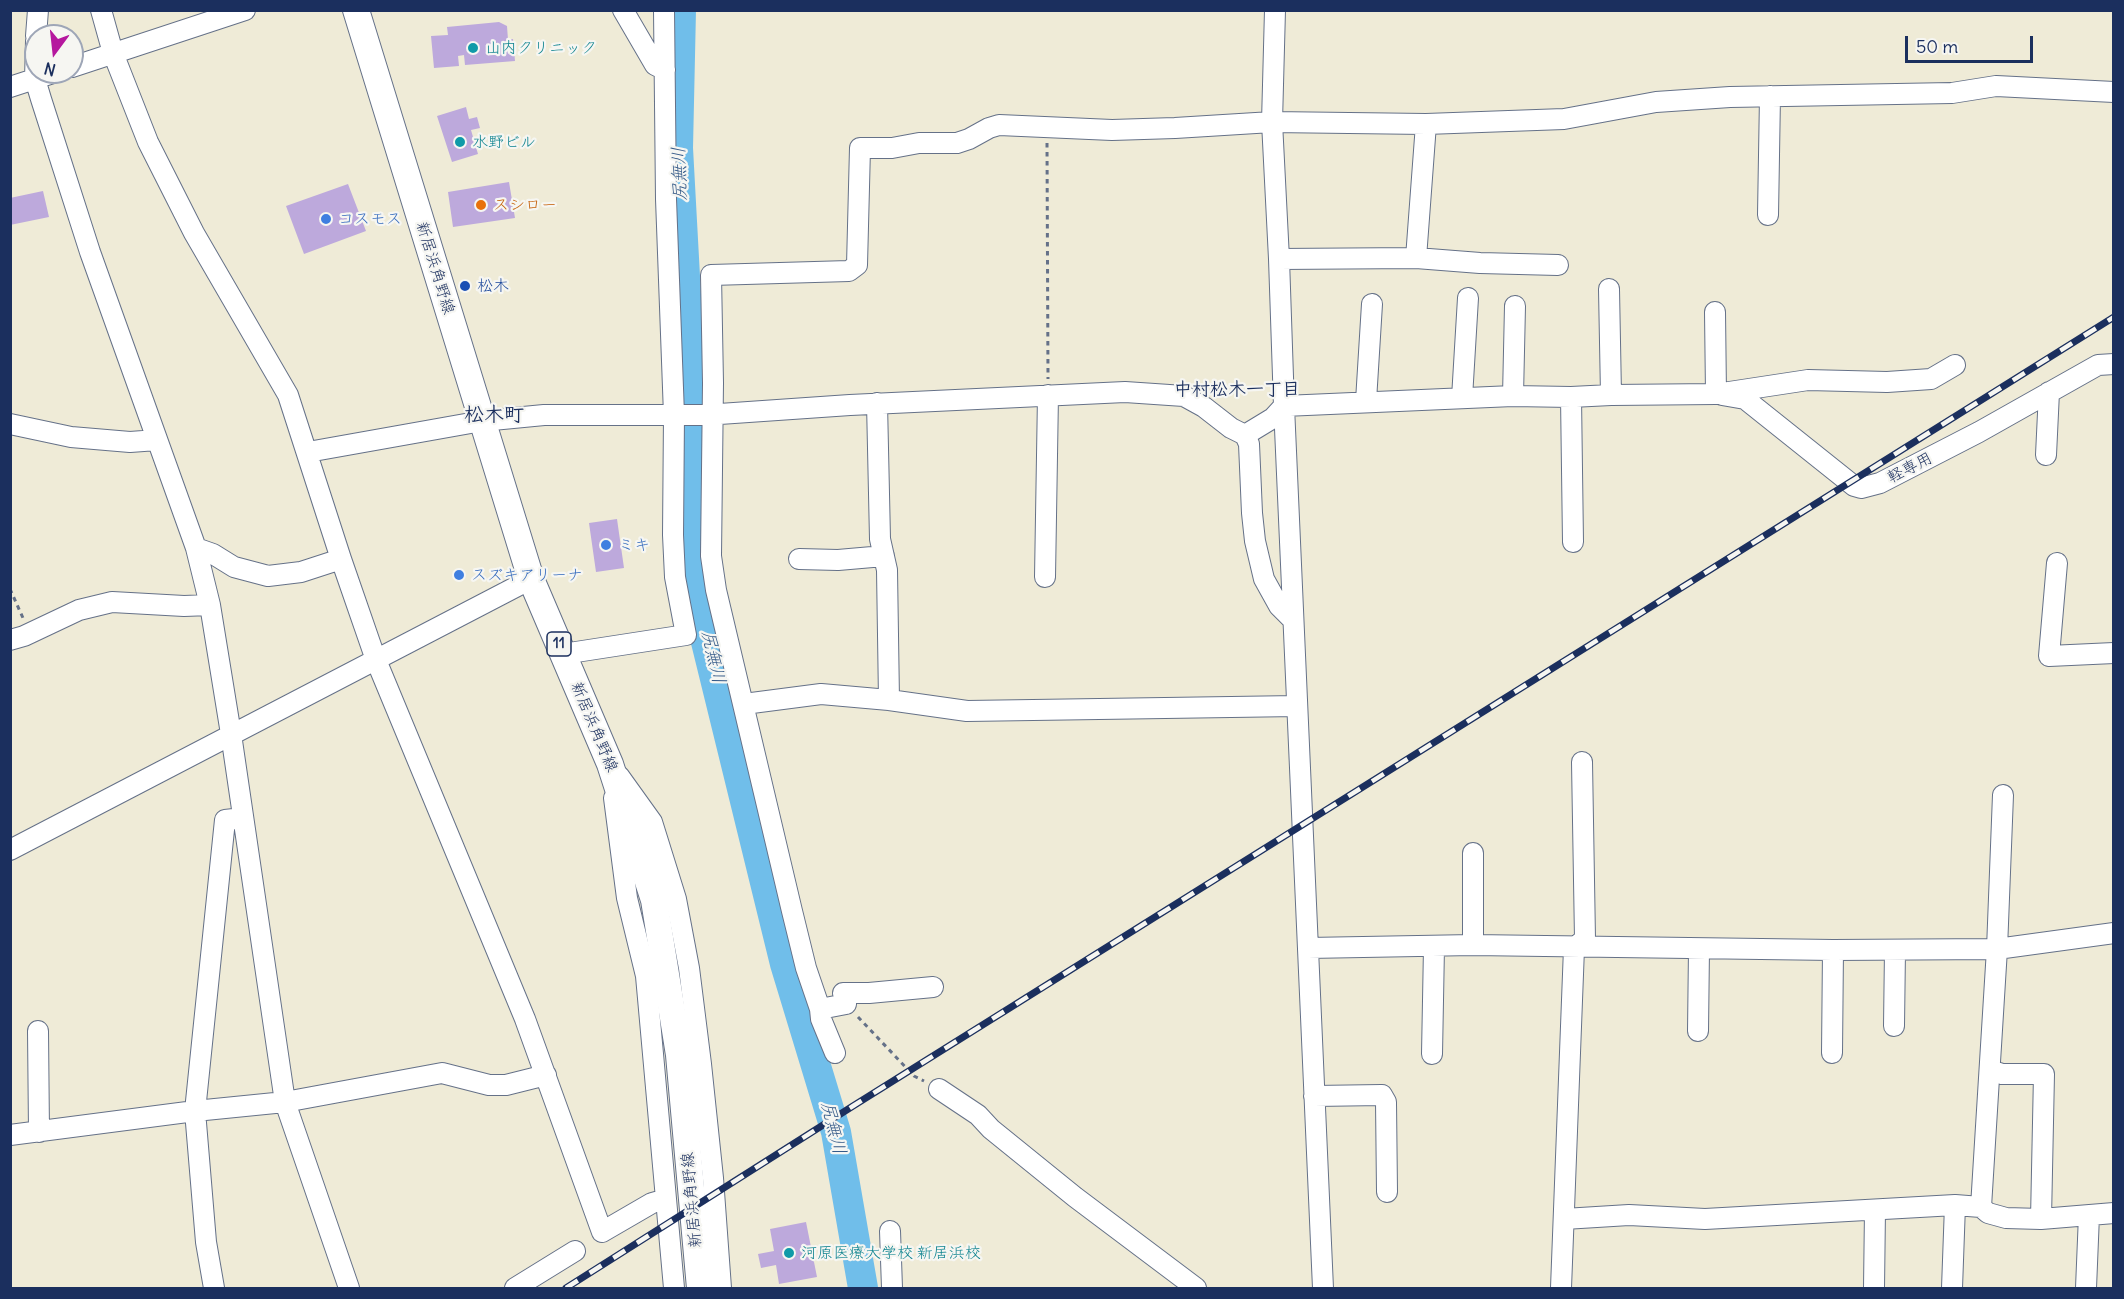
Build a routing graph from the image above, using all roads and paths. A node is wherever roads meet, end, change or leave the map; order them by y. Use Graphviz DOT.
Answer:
graph roads {
  1 [pos="101,10"];
  2 [pos="245,10"];
  3 [pos="356,10"];
  4 [pos="623,10"];
  5 [pos="664,10"];
  6 [pos="1275,10"];
  7 [pos="113,53"];
  8 [pos="84,63"];
  9 [pos="665,70"];
  10 [pos="37,84"];
  11 [pos="2114,92"];
  12 [pos="1770,96"];
  13 [pos="1272,122"];
  14 [pos="1426,124"];
  15 [pos="1047,126"];
  16 [pos="1768,215"];
  17 [pos="1416,258"];
  18 [pos="1279,259"];
  19 [pos="1558,265"];
  20 [pos="1609,289"];
  21 [pos="1468,298"];
  22 [pos="1372,304"];
  23 [pos="1515,306"];
  24 [pos="1715,312"];
  25 [pos="2114,364"];
  26 [pos="1955,365"];
  27 [pos="2049,392"];
  28 [pos="1048,394"];
  29 [pos="1611,394"];
  30 [pos="1716,394"];
  31 [pos="1513,396"];
  32 [pos="1570,397"];
  33 [pos="1462,398"];
  34 [pos="1366,401"];
  35 [pos="877,404"];
  36 [pos="1284,406"];
  37 [pos="677,415"];
  38 [pos="708,415"];
  39 [pos="482,421"];
  40 [pos="10,424"];
  41 [pos="1245,435"];
  42 [pos="157,440"];
  43 [pos="308,452"];
  44 [pos="2046,455"];
  45 [pos="1573,542"];
  46 [pos="196,548"];
  47 [pos="884,556"];
  48 [pos="341,559"];
  49 [pos="799,560"];
  50 [pos="2057,563"];
  51 [pos="1045,577"];
  52 [pos="531,579"];
  53 [pos="10,589"];
  54 [pos="210,604"];
  55 [pos="1293,620"];
  56 [pos="30,633"];
  57 [pos="10,640"];
  58 [pos="2114,653"];
  59 [pos="563,654"];
  60 [pos="376,660"];
  61 [pos="889,700"];
  62 [pos="744,704"];
  63 [pos="1297,706"];
  64 [pos="231,734"];
  65 [pos="1582,762"];
  66 [pos="610,764"];
  67 [pos="2003,795"];
  68 [pos="243,818"];
  69 [pos="10,850"];
  70 [pos="1473,853"];
  71 [pos="2114,933"];
  72 [pos="1473,945"];
  73 [pos="1434,947"];
  74 [pos="1308,948"];
  75 [pos="1574,948"];
  76 [pos="1699,949"];
  77 [pos="1997,949"];
  78 [pos="1833,950"];
  79 [pos="1895,950"];
  80 [pos="933,987"];
  81 [pos="846,1004"];
  82 [pos="820,1009"];
  83 [pos="1894,1026"];
  84 [pos="38,1031"];
  85 [pos="1698,1031"];
  86 [pos="835,1053"];
  87 [pos="1832,1053"];
  88 [pos="1432,1054"];
  89 [pos="1990,1070"];
  90 [pos="546,1075"];
  91 [pos="939,1089"];
  92 [pos="1314,1096"];
  93 [pos="285,1102"];
  94 [pos="195,1111"];
  95 [pos="39,1132"];
  96 [pos="10,1135"];
  97 [pos="1387,1192"];
  98 [pos="666,1199"];
  99 [pos="1955,1205"];
  100 [pos="1981,1206"];
  101 [pos="1875,1210"];
  102 [pos="2114,1214"];
  103 [pos="2089,1215"];
  104 [pos="1564,1219"];
  105 [pos="2041,1219"];
  106 [pos="890,1232"];
  107 [pos="575,1251"];
  108 [pos="214,1288"];
  109 [pos="349,1288"];
  110 [pos="515,1288"];
  111 [pos="674,1288"];
  112 [pos="700,1288"];
  113 [pos="721,1288"];
  114 [pos="892,1288"];
  115 [pos="1196,1288"];
  116 [pos="1323,1288"];
  117 [pos="1562,1288"];
  118 [pos="1874,1288"];
  119 [pos="1952,1288"];
  120 [pos="2086,1288"];
  1 -- 7 [label="street"];
  2 -- 7 [label="street"];
  3 -- 39 [label="main road, 新居浜角野線 / 11"];
  4 -- 9 [label="street"];
  5 -- 9 [label="street"];
  6 -- 13 [label="street"];
  7 -- 8 [label="street"];
  7 -- 43 [label="street"];
  9 -- 37 [label="street"];
  10 -- 42 [label="street"];
  11 -- 12 [label="street"];
  12 -- 14 [label="street"];
  12 -- 16 [label="street"];
  13 -- 14 [label="street"];
  13 -- 15 [label="street"];
  13 -- 18 [label="street"];
  14 -- 17 [label="street"];
  15 -- 28 [label="path"];
  15 -- 38 [label="street"];
  17 -- 18 [label="street"];
  17 -- 19 [label="street"];
  18 -- 36 [label="street"];
  20 -- 29 [label="street"];
  21 -- 33 [label="street"];
  22 -- 34 [label="street"];
  23 -- 31 [label="street"];
  24 -- 30 [label="street"];
  25 -- 27 [label="street, 軽専用"];
  26 -- 30 [label="street"];
  27 -- 30 [label="street, 軽専用"];
  27 -- 44 [label="street"];
  28 -- 35 [label="street"];
  28 -- 41 [label="street"];
  28 -- 51 [label="street"];
  29 -- 30 [label="street"];
  29 -- 32 [label="street"];
  31 -- 32 [label="street"];
  31 -- 33 [label="street"];
  32 -- 45 [label="street"];
  33 -- 34 [label="street"];
  34 -- 36 [label="street"];
  35 -- 38 [label="street"];
  35 -- 47 [label="street"];
  36 -- 41 [label="street"];
  36 -- 55 [label="street"];
  37 -- 38 [label="street"];
  37 -- 39 [label="street"];
  37 -- 59 [label="street"];
  38 -- 62 [label="street"];
  39 -- 43 [label="street"];
  39 -- 52 [label="main road, 新居浜角野線 / 11"];
  40 -- 42 [label="street"];
  41 -- 55 [label="street"];
  42 -- 46 [label="street"];
  43 -- 48 [label="street"];
  46 -- 48 [label="street"];
  46 -- 54 [label="street"];
  47 -- 49 [label="street"];
  47 -- 61 [label="street"];
  48 -- 60 [label="street"];
  50 -- 58 [label="street"];
  52 -- 59 [label="main road, 新居浜角野線 / 11"];
  52 -- 60 [label="street"];
  53 -- 56 [label="path"];
  54 -- 56 [label="street"];
  54 -- 64 [label="street"];
  55 -- 63 [label="street"];
  56 -- 57 [label="street"];
  59 -- 66 [label="main road, 新居浜角野線 / 11"];
  60 -- 64 [label="street"];
  60 -- 90 [label="street"];
  61 -- 62 [label="street"];
  61 -- 63 [label="street"];
  62 -- 82 [label="street"];
  63 -- 74 [label="street"];
  64 -- 68 [label="street"];
  64 -- 69 [label="street"];
  65 -- 75 [label="street"];
  66 -- 98 [label="street"];
  66 -- 112 [label="main road, 新居浜角野線 / 11"];
  66 -- 113 [label="street"];
  67 -- 77 [label="street"];
  68 -- 93 [label="street"];
  68 -- 94 [label="street"];
  70 -- 72 [label="street"];
  71 -- 77 [label="street"];
  72 -- 73 [label="street"];
  72 -- 75 [label="street"];
  73 -- 74 [label="street"];
  73 -- 88 [label="street"];
  74 -- 92 [label="street"];
  75 -- 76 [label="street"];
  75 -- 104 [label="street"];
  76 -- 78 [label="street"];
  76 -- 85 [label="street"];
  77 -- 79 [label="street"];
  77 -- 89 [label="street"];
  78 -- 79 [label="street"];
  78 -- 87 [label="street"];
  79 -- 83 [label="street"];
  80 -- 81 [label="street"];
  81 -- 82 [label="street"];
  81 -- 91 [label="path"];
  82 -- 86 [label="street"];
  84 -- 95 [label="street"];
  89 -- 100 [label="street"];
  89 -- 105 [label="street"];
  90 -- 93 [label="street"];
  90 -- 98 [label="street"];
  91 -- 115 [label="street"];
  92 -- 97 [label="street"];
  92 -- 116 [label="street"];
  93 -- 94 [label="street"];
  93 -- 109 [label="street"];
  94 -- 95 [label="street"];
  94 -- 108 [label="street"];
  95 -- 96 [label="street"];
  98 -- 111 [label="street"];
  99 -- 100 [label="street"];
  99 -- 101 [label="street"];
  99 -- 119 [label="street"];
  100 -- 105 [label="street"];
  101 -- 104 [label="street"];
  101 -- 118 [label="street"];
  102 -- 103 [label="street"];
  103 -- 105 [label="street"];
  103 -- 120 [label="street"];
  104 -- 117 [label="street"];
  106 -- 114 [label="street"];
  107 -- 110 [label="street"];
}
